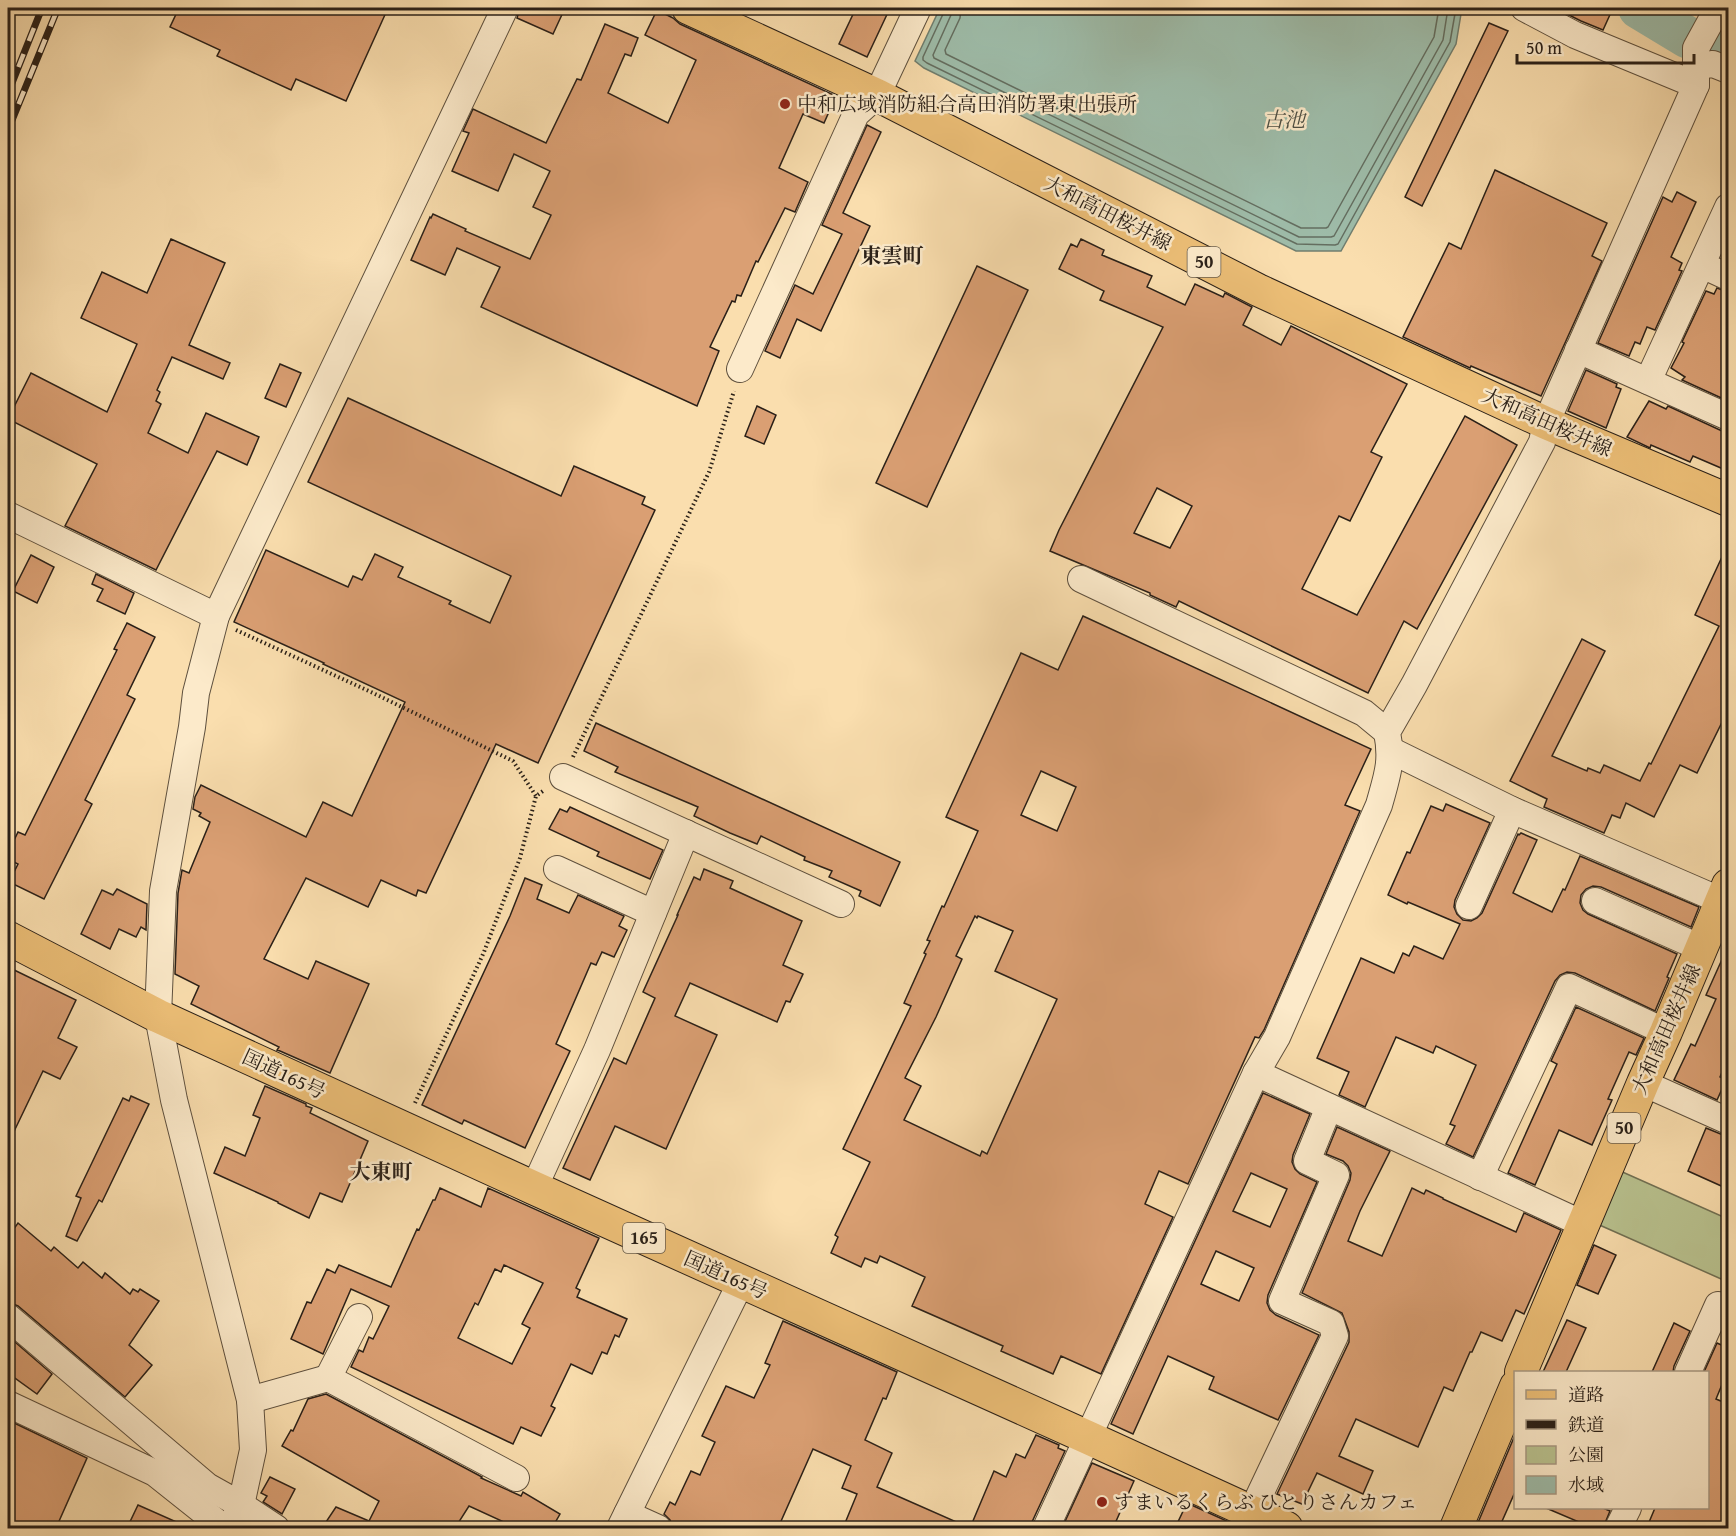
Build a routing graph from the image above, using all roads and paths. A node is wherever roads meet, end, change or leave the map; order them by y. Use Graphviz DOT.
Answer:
graph roads {
  1 [pos="505,8"];
  2 [pos="688,8"];
  3 [pos="918,8"];
  4 [pos="1524,8"];
  5 [pos="1718,8"];
  6 [pos="1696,67"];
  7 [pos="1728,70"];
  8 [pos="877,95"];
  9 [pos="1728,207"];
  10 [pos="1702,265"];
  11 [pos="1728,277"];
  12 [pos="1578,350"];
  13 [pos="740,369"];
  14 [pos="1648,381"];
  15 [pos="1728,417"];
  16 [pos="1546,423"];
  17 [pos="1728,500"];
  18 [pos="8,515"];
  19 [pos="1081,579"];
  20 [pos="216,616"];
  21 [pos="1389,741"];
  22 [pos="563,777"];
  23 [pos="536,796"];
  24 [pos="1512,810"];
  25 [pos="686,833"];
  26 [pos="557,869"];
  27 [pos="1595,901"];
  28 [pos="841,904"];
  29 [pos="1469,906"];
  30 [pos="1723,906"];
  31 [pos="653,913"];
  32 [pos="8,938"];
  33 [pos="1701,948"];
  34 [pos="158,1016"];
  35 [pos="1666,1032"];
  36 [pos="1256,1073"];
  37 [pos="1643,1083"];
  38 [pos="1329,1107"];
  39 [pos="1728,1122"];
  40 [pos="403,1128"];
  41 [pos="1480,1177"];
  42 [pos="534,1188"];
  43 [pos="1583,1224"];
  44 [pos="741,1282"];
  45 [pos="1718,1305"];
  46 [pos="8,1317"];
  47 [pos="359,1317"];
  48 [pos="1521,1371"];
  49 [pos="1688,1371"];
  50 [pos="328,1377"];
  51 [pos="1514,1388"];
  52 [pos="249,1400"];
  53 [pos="8,1404"];
  54 [pos="1089,1438"];
  55 [pos="516,1478"];
  56 [pos="241,1505"];
  57 [pos="1628,1509"];
  58 [pos="1251,1513"];
  59 [pos="623,1521"];
  60 [pos="224,1528"];
  61 [pos="230,1528"];
  62 [pos="276,1528"];
  63 [pos="658,1528"];
  64 [pos="1047,1528"];
  65 [pos="1286,1528"];
  66 [pos="1456,1528"];
  67 [pos="1618,1528"];
  1 -- 20 [label="street"];
  2 -- 8 [label="main road, 大和高田桜井線 / 50"];
  3 -- 8 [label="street"];
  4 -- 6 [label="street"];
  5 -- 6 [label="street"];
  6 -- 7 [label="street"];
  6 -- 12 [label="street"];
  8 -- 13 [label="street"];
  8 -- 16 [label="main road, 大和高田桜井線 / 50"];
  9 -- 10 [label="street"];
  10 -- 11 [label="street"];
  10 -- 14 [label="street"];
  12 -- 14 [label="street"];
  12 -- 16 [label="street"];
  13 -- 22 [label="path"];
  14 -- 15 [label="street"];
  16 -- 17 [label="main road, 大和高田桜井線 / 50"];
  16 -- 21 [label="street"];
  18 -- 20 [label="street"];
  19 -- 21 [label="street"];
  20 -- 23 [label="path"];
  20 -- 34 [label="street"];
  21 -- 24 [label="street"];
  21 -- 36 [label="street"];
  22 -- 23 [label="path"];
  22 -- 25 [label="street"];
  23 -- 40 [label="path"];
  24 -- 29 [label="street"];
  24 -- 30 [label="street"];
  25 -- 28 [label="street"];
  25 -- 31 [label="street"];
  26 -- 31 [label="street"];
  27 -- 33 [label="street"];
  30 -- 33 [label="main road, 大和高田桜井線 / 50"];
  31 -- 42 [label="street"];
  32 -- 34 [label="highway, 国道165号 / 165"];
  33 -- 35 [label="main road, 大和高田桜井線 / 50"];
  34 -- 40 [label="highway, 国道165号 / 165"];
  34 -- 52 [label="street"];
  35 -- 37 [label="main road, 大和高田桜井線 / 50"];
  35 -- 41 [label="street"];
  36 -- 38 [label="street"];
  36 -- 54 [label="street"];
  37 -- 39 [label="street"];
  37 -- 43 [label="main road, 大和高田桜井線 / 50"];
  38 -- 41 [label="street"];
  38 -- 58 [label="street"];
  40 -- 42 [label="highway, 国道165号 / 165"];
  41 -- 43 [label="street"];
  42 -- 44 [label="highway, 国道165号 / 165"];
  43 -- 48 [label="main road, 大和高田桜井線 / 50"];
  44 -- 54 [label="highway, 国道165号 / 165"];
  44 -- 59 [label="street"];
  45 -- 49 [label="street"];
  46 -- 56 [label="street"];
  47 -- 50 [label="street"];
  50 -- 52 [label="street"];
  50 -- 55 [label="street"];
  51 -- 66 [label="main road"];
  52 -- 56 [label="street"];
  53 -- 60 [label="street"];
  54 -- 58 [label="highway, 国道165号 / 165"];
  54 -- 64 [label="street"];
  56 -- 61 [label="street"];
  56 -- 62 [label="street"];
  57 -- 67 [label="street"];
  58 -- 65 [label="highway, 国道165号 / 165"];
  59 -- 63 [label="street"];
}
